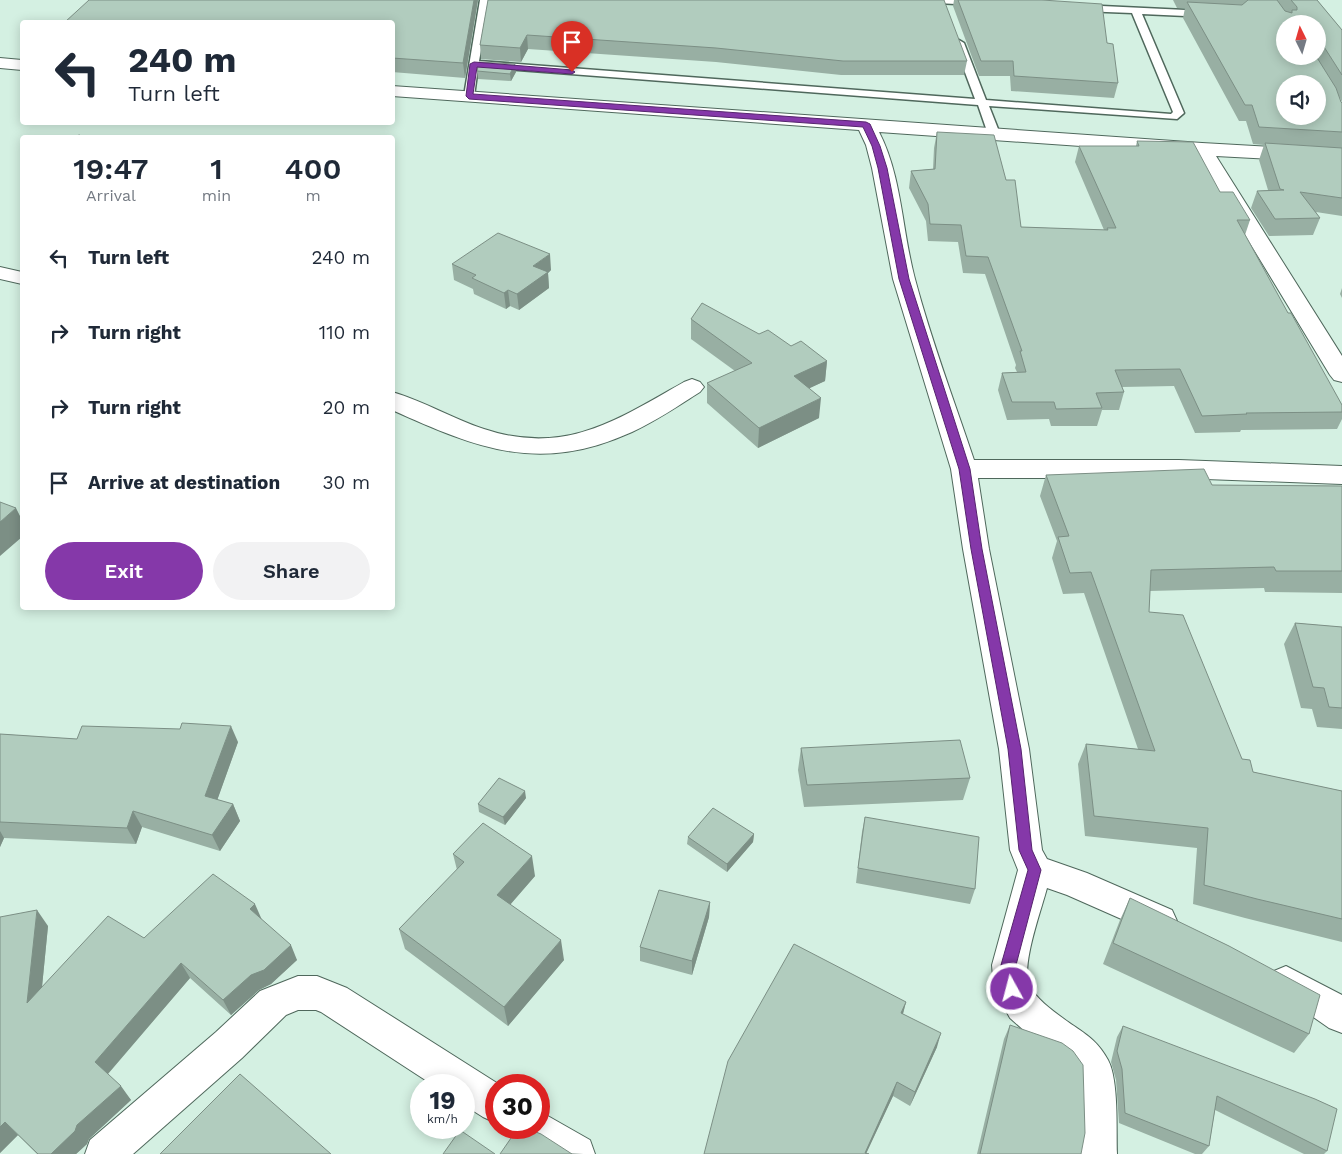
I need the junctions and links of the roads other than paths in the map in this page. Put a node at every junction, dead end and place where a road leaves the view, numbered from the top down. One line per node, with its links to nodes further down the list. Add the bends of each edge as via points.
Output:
1 (485, 0): 10 (lane)
2 (937, 0): 4 (lane)
3 (982, 2): 4 (lane)
4 (945, 5)
5 (1068, 7): 6 (lane)
6 (1135, 10): 7 (lane); 14 (lane, via 1179,113 1173,117)
7 (1218, 15)
8 (954, 29): 14 (lane)
9 (0, 63): 11 (street)
10 (474, 64): 13 (lane); 14 (lane)
11 (20, 65)
12 (395, 91): 13 (street)
13 (469, 96): 15 (street)
14 (982, 103): 16 (lane)
15 (866, 124): 16 (street); 24 (street, via 882,168 904,279)
16 (994, 134): 17 (street)
17 (1202, 150): 18 (street); 21 (street)
18 (1342, 157)
19 (0, 273): 20 (street)
20 (20, 278)
21 (1342, 375)
22 (692, 387): 23 (street, via 622,427 574,445 539,447 501,444 480,438)
23 (395, 401)
24 (964, 469): 25 (street, via 1179,469); 26 (street, via 1014,749 1026,850)
25 (1342, 476)
26 (1035, 870): 27 (street, via 1075,882); 34 (street, via 1009,965 1012,989 1022,1006 1080,1051 1095,1073)
27 (1190, 934)
28 (1260, 970): 29 (street)
29 (1342, 1016)
30 (485, 1097): 32 (street, via 334,1000 318,993 298,993 273,1003)
31 (550, 1138): 33 (street)
32 (104, 1154)
33 (576, 1154)
34 (1098, 1154)

